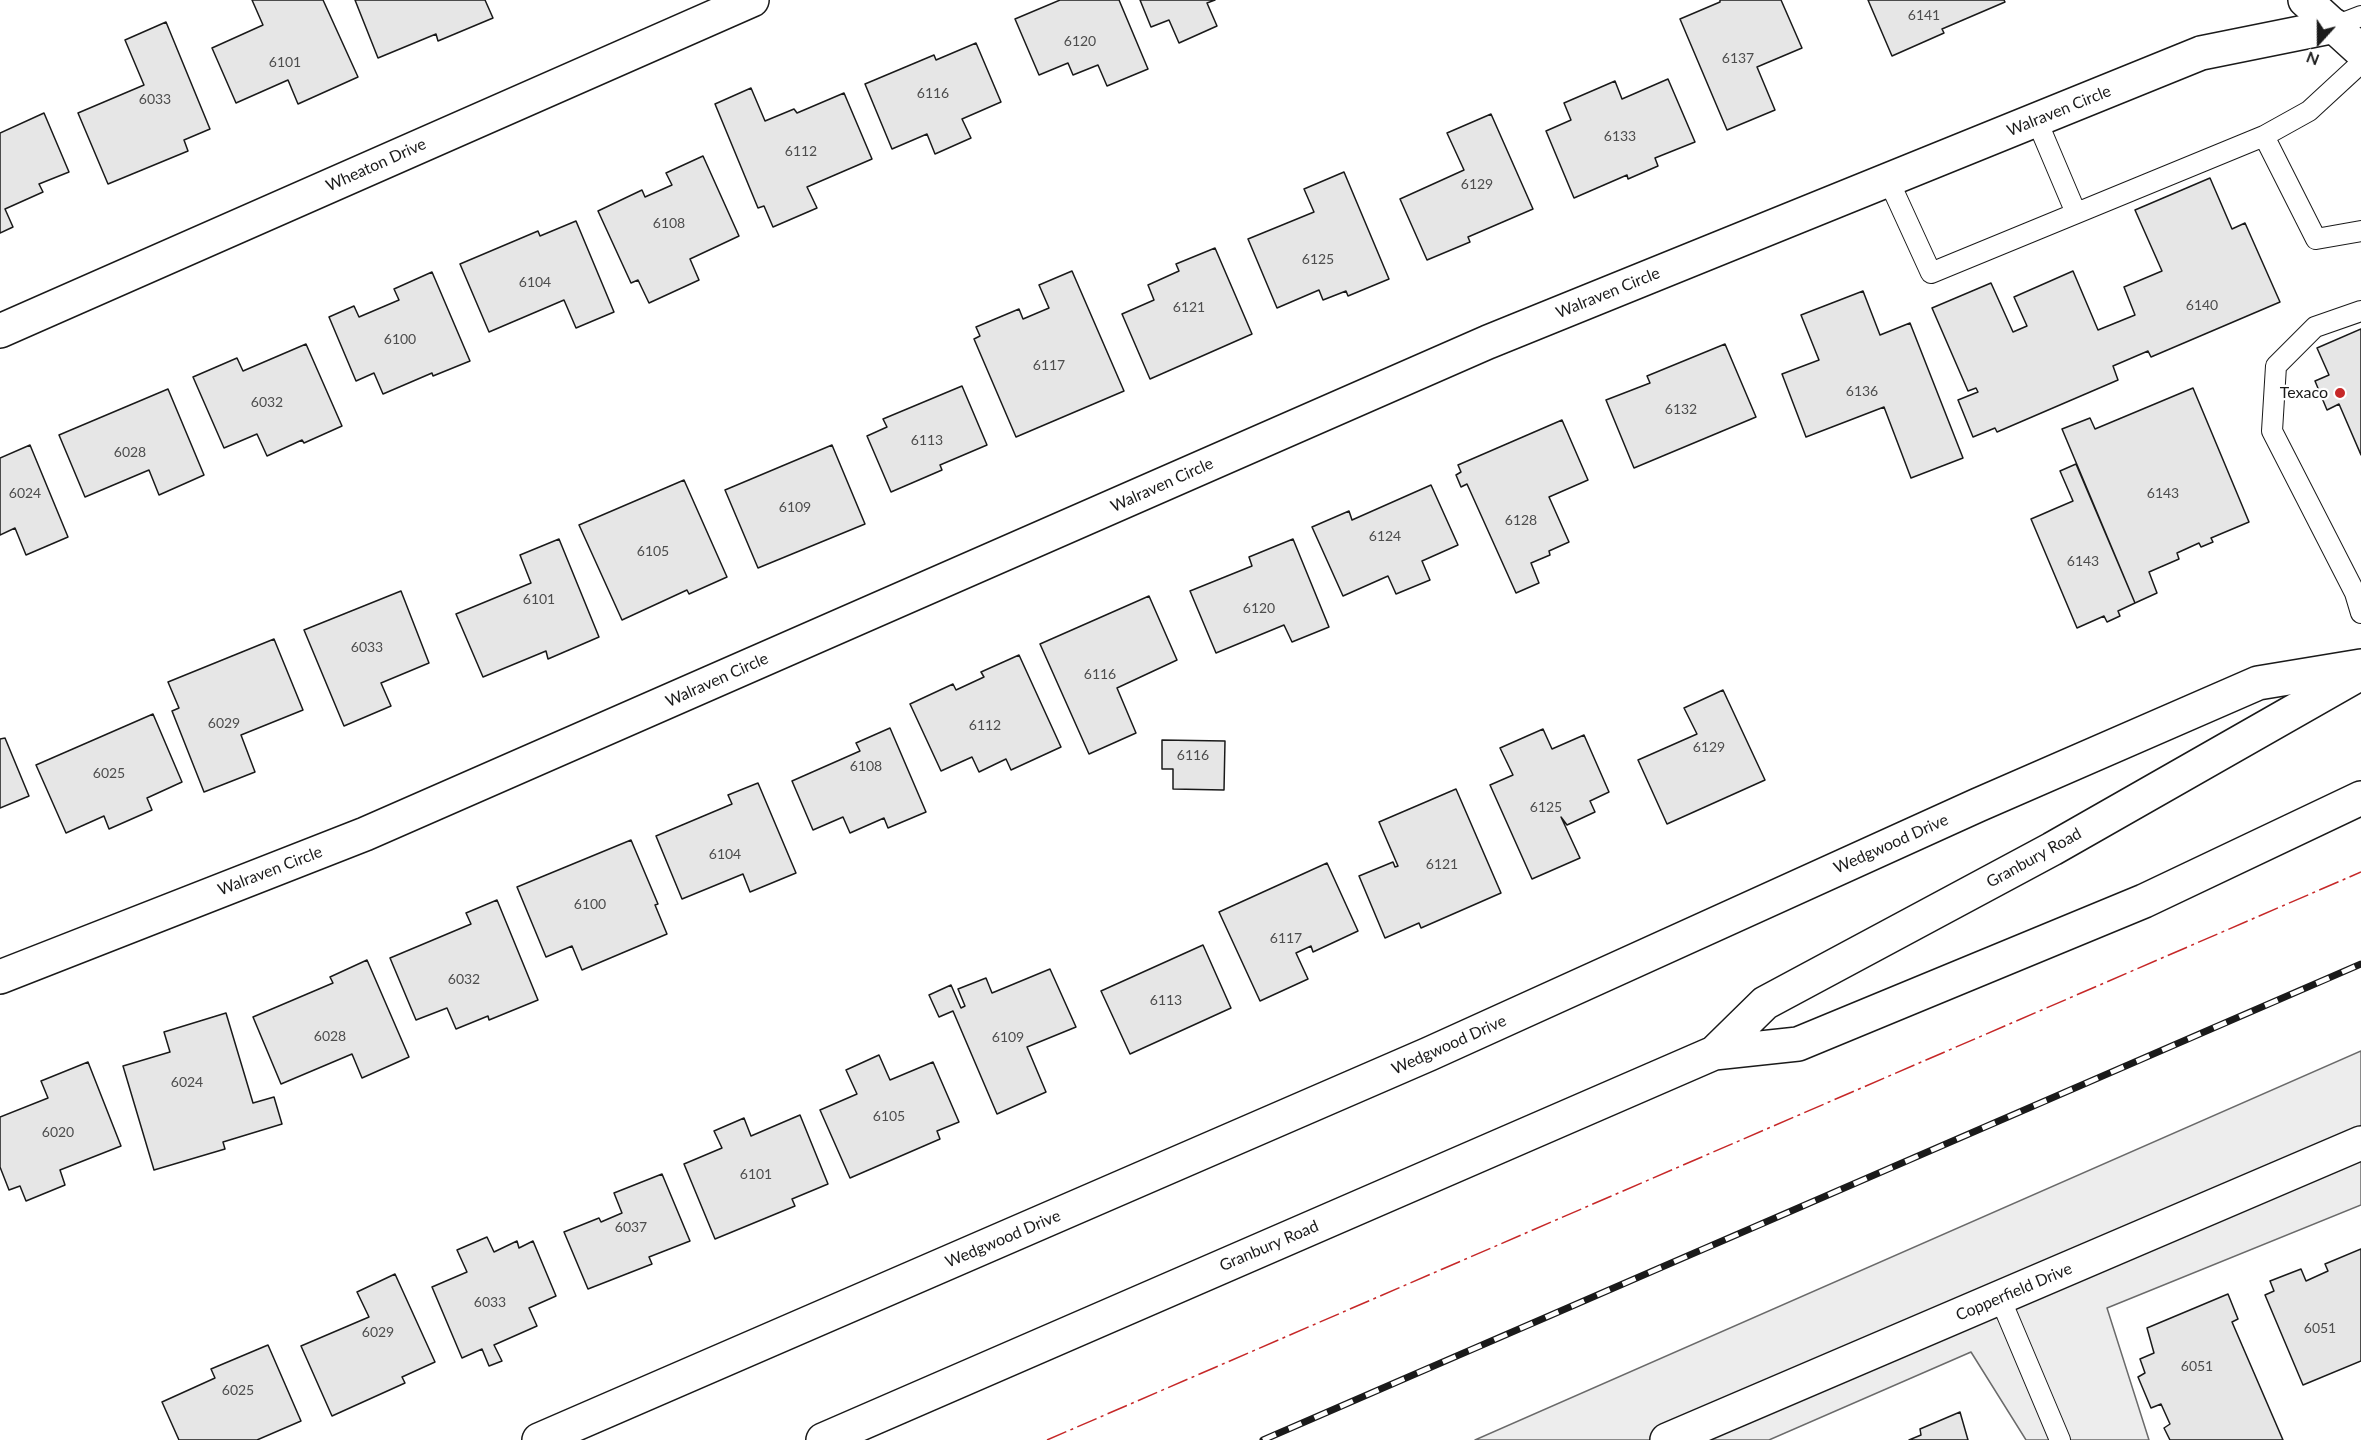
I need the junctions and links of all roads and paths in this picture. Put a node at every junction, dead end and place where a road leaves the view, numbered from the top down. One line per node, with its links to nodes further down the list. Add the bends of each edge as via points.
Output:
1 (752, 0): 12 (street, Wheaton Drive)
2 (2305, 0): 3 (street)
3 (2348, 21): 4 (street); 6 (street, Walraven Circle, via 2201,53)
4 (2361, 51)
5 (2361, 63): 7 (lane, via 2309,111)
6 (2037, 121): 8 (street, Walraven Circle); 9 (lane)
7 (2264, 136): 9 (lane); 10 (lane, via 2316,239)
8 (1888, 179): 9 (lane, via 1931,273); 18 (street, Walraven Circle, via 1488,342 365,834)
9 (2076, 213)
10 (2361, 231)
11 (2361, 311): 13 (lane, via 2315,327 2276,366 2272,430)
12 (0, 331)
13 (2358, 591): 14 (lane)
14 (2361, 613)
15 (2361, 666): 22 (street, Wedgwood Drive, via 2258,683 1978,805 1429,1054)
16 (2361, 673): 19 (street, Granbury Road, via 2052,849 1765,1003)
17 (2361, 798): 19 (street, Granbury Road, via 2144,901 1798,1044)
18 (0, 977)
19 (1714, 1053): 23 (street, Granbury Road)
20 (2361, 1143): 21 (street, Copperfield Drive)
21 (2000, 1298): 24 (street, Copperfield Drive); 25 (lane)
22 (539, 1440)
23 (824, 1440)
24 (1667, 1440)
25 (2060, 1440)

